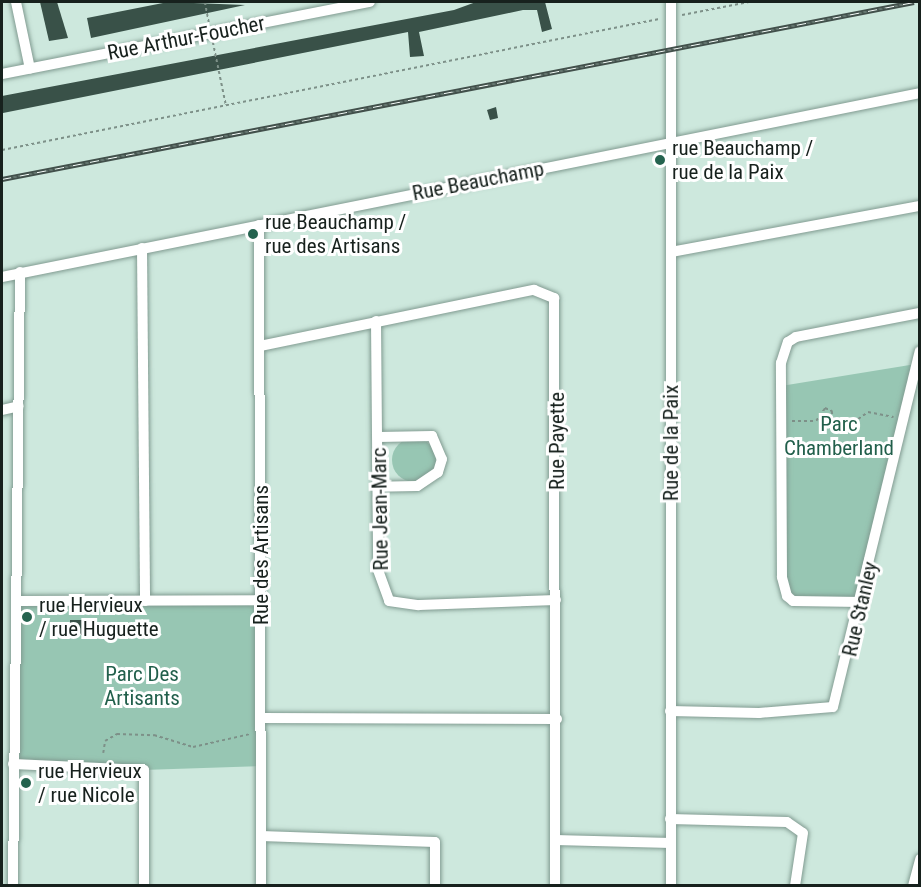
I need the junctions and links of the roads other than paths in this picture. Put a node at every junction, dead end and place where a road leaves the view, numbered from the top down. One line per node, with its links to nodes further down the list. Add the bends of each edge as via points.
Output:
1 (16, 2): 5 (street)
2 (370, 2): 4 (street, Rue Arthur-Foucher)
3 (672, 2): 8 (street, Rue de la Paix)
4 (315, 7): 5 (street, Rue Arthur-Foucher, via 212,34)
5 (30, 69): 6 (street, Rue Arthur-Foucher)
6 (2, 74)
7 (920, 93): 8 (street, Rue Beauchamp)
8 (671, 142): 10 (street, Rue Beauchamp); 12 (street, Rue de la Paix)
9 (920, 206): 12 (street)
10 (260, 225): 11 (street, Rue Beauchamp); 17 (street, Rue des Artisans)
11 (142, 248): 13 (street, Rue Beauchamp); 26 (street)
12 (671, 252): 28 (street, Rue de la Paix)
13 (20, 272): 14 (street, Rue Beauchamp); 19 (street)
14 (2, 277)
15 (920, 313): 27 (street, via 788,342 781,363 782,577 787,596 793,601)
16 (376, 321): 17 (street, Rue Payette); 21 (street, Rue Jean-Marc); 24 (street, Rue Payette, via 534,290 554,298)
17 (260, 346): 23 (street, Rue des Artisans)
18 (920, 351): 27 (street, Rue Stanley)
19 (19, 406): 20 (street); 25 (street)
20 (2, 410)
21 (378, 437): 22 (street, Rue Jean-Marc); 22 (street, via 432,436 442,459 438,472 417,486)
22 (378, 487): 24 (street, Rue Jean-Marc, via 378,570 389,601)
23 (261, 600): 26 (street); 29 (street, Rue des Artisans)
24 (556, 600): 30 (street, Rue Payette)
25 (16, 601): 26 (street); 31 (street)
26 (145, 601)
27 (861, 602): 28 (street, Rue Stanley, via 833,707 759,714)
28 (670, 711): 32 (street, Rue de la Paix)
29 (261, 718): 30 (street); 33 (street, Rue des Artisans)
30 (557, 719): 34 (street, Rue Payette)
31 (14, 764): 37 (street); 38 (street, via 144,770)
32 (670, 819): 35 (street, Rue de la Paix); 43 (street, via 787,822 803,833)
33 (261, 836): 39 (street, Rue des Artisans); 40 (street, via 435,842)
34 (555, 840): 35 (street); 41 (street, Rue Payette)
35 (671, 843): 42 (street, Rue de la Paix)
36 (920, 859): 44 (street)
37 (13, 885)
38 (144, 885)
39 (261, 885)
40 (435, 885)
41 (555, 885)
42 (671, 885)
43 (795, 885)
44 (913, 885)

